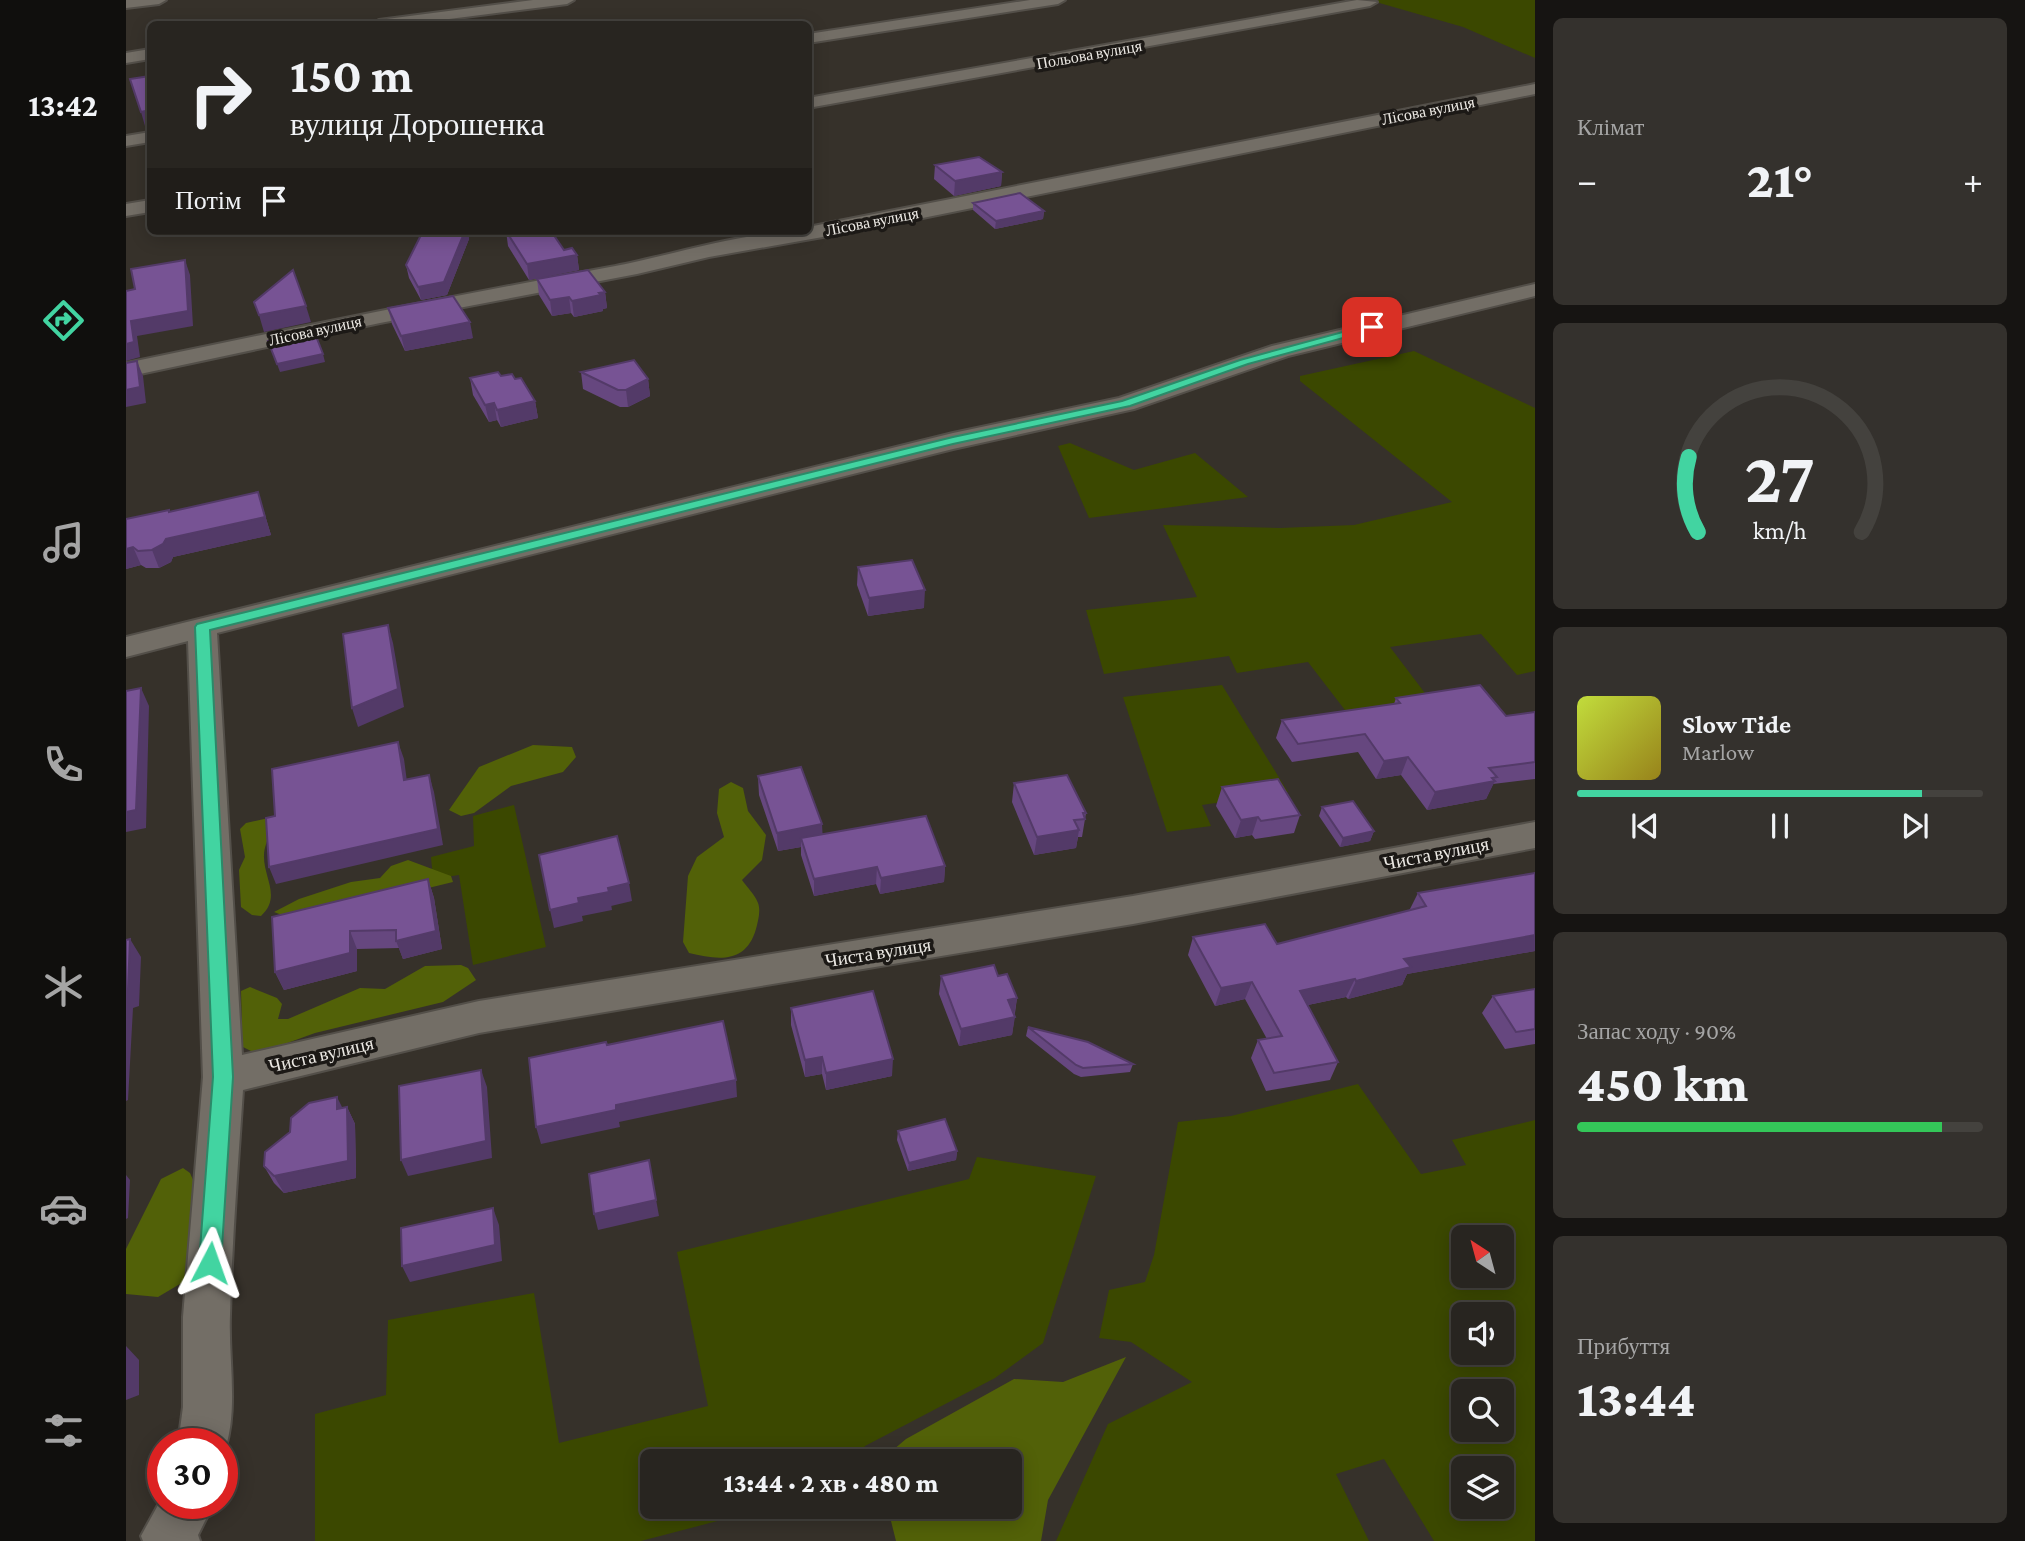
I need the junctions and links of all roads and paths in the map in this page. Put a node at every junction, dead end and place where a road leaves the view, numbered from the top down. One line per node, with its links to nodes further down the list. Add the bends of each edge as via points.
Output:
1 (159, 0): 5 (street)
2 (567, 0): 6 (street)
3 (1058, 0): 7 (street)
4 (1370, 2): 11 (street, Польова вулиця)
5 (126, 4)
6 (402, 21)
7 (812, 38)
8 (147, 54): 9 (street)
9 (126, 58)
10 (1535, 89): 16 (street, Лісова вулиця)
11 (812, 102)
12 (147, 138): 13 (street)
13 (126, 141)
14 (147, 206): 15 (street)
15 (126, 210)
16 (812, 233)
17 (800, 235): 19 (street, Лісова вулиця)
18 (1535, 290): 20 (street, via 1347,333 1244,362 1125,404 953,441)
19 (126, 370)
20 (202, 627): 21 (street); 23 (street)
21 (126, 647)
22 (1535, 835): 23 (street, Чиста вулиця, via 1133,910 479,1017)
23 (223, 1077): 24 (street, via 206,1317)
24 (205, 1428)

